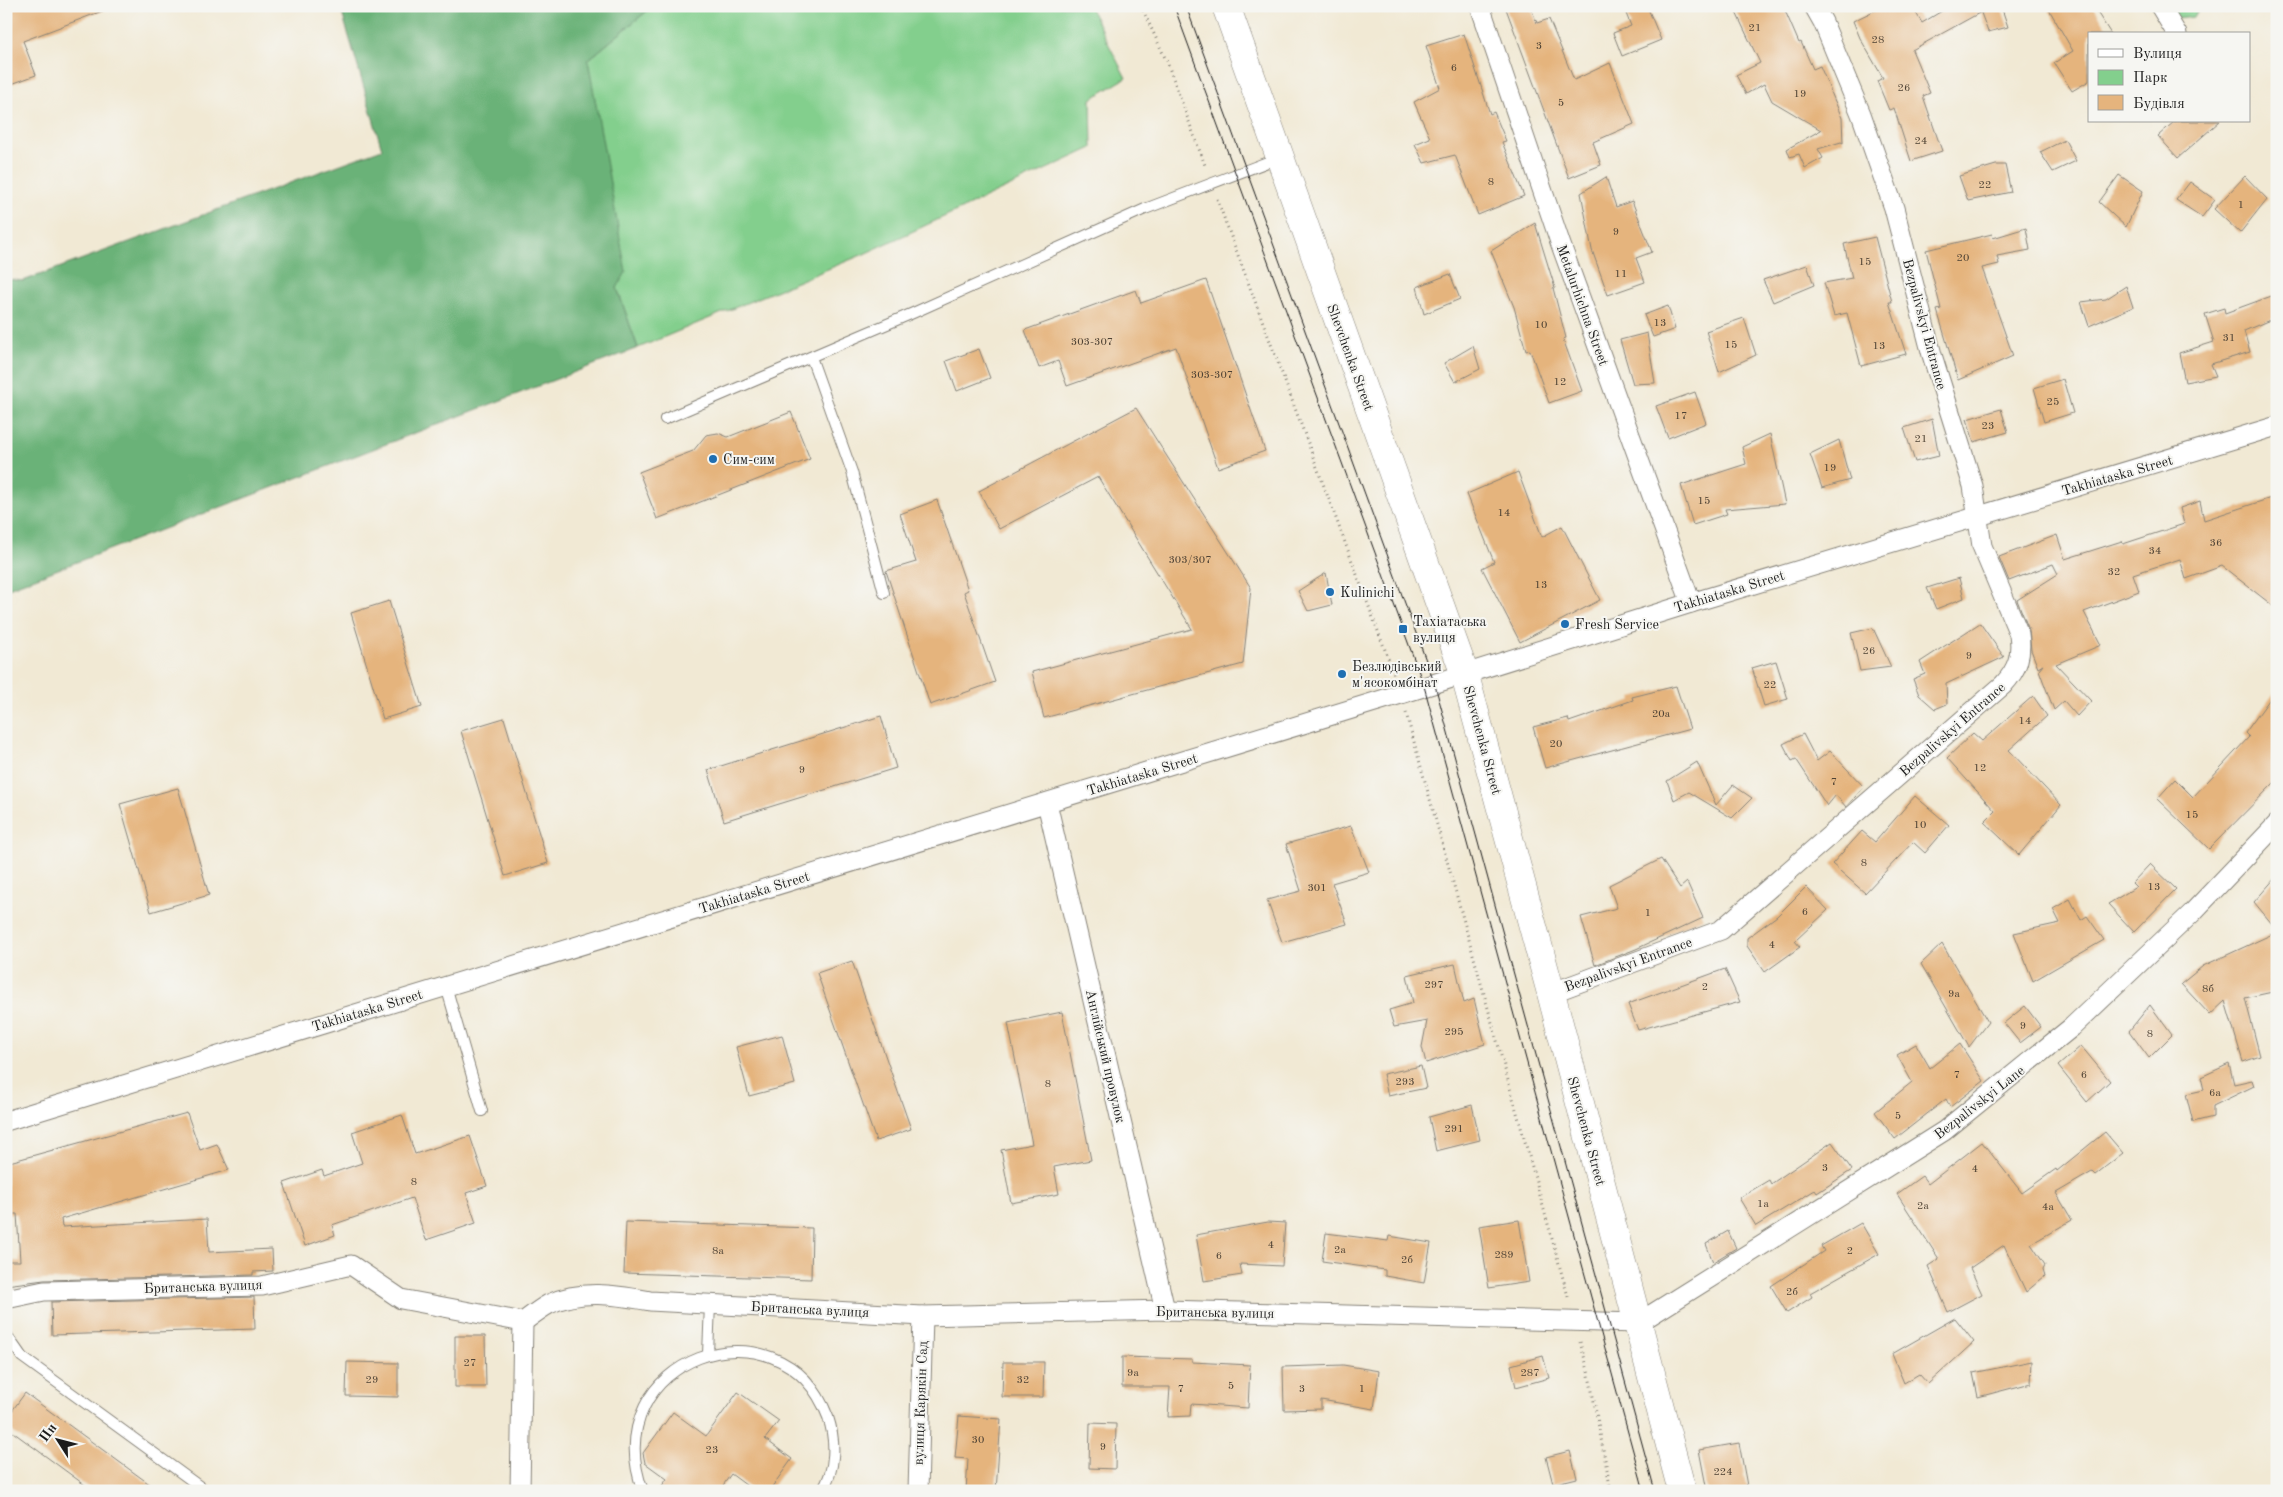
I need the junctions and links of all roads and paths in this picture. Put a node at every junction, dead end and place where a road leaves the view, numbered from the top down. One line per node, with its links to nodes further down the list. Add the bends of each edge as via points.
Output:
1 (1140, 6): 8 (path, via 1167,62)
2 (1226, 6): 7 (main road, Shevchenka Street)
3 (1480, 6): 14 (street, Metalurhichna Street)
4 (1814, 6): 12 (street, Bezpalivskyi Entrance, via 1861,114 1894,208 1932,354 1973,486)
5 (2160, 6): 6 (street)
6 (2176, 32)
7 (1280, 158): 8 (lane); 15 (main road, Shevchenka Street)
8 (1211, 183): 9 (lane); 16 (path)
9 (811, 357): 10 (lane); 13 (lane, via 852,472)
10 (665, 419)
11 (2277, 426): 12 (street, Takhiataska Street)
12 (1978, 516): 14 (street, Takhiataska Street); 20 (street, Bezpalivskyi Entrance, via 1982,546 2020,634 2020,655 2013,675 1721,930)
13 (884, 593)
14 (1691, 603): 15 (street, Takhiataska Street)
15 (1464, 672): 16 (street, Takhiataska Street); 20 (main road, Shevchenka Street)
16 (1401, 694): 17 (street, Takhiataska Street); 28 (path)
17 (1047, 803): 19 (street, Takhiataska Street); 25 (street, Англійський провулок)
18 (2277, 824): 29 (street, Bezpalivskyi Lane, via 2192,913 2072,1027 1944,1131)
19 (446, 986): 21 (lane); 22 (street, Takhiataska Street)
20 (1551, 993): 29 (main road, Shevchenka Street)
21 (482, 1111)
22 (6, 1121)
23 (6, 1299): 27 (street, Британська вулиця, via 44,1291 262,1286 351,1265 401,1299)
24 (710, 1304): 26 (street, Британська вулиця); 27 (street, Британська вулиця, via 650,1301 608,1294 577,1295 548,1304); 31 (lane)
25 (1165, 1310): 26 (street, Британська вулиця); 28 (street, Британська вулиця)
26 (923, 1316): 36 (street, вулиця Карякін Сад)
27 (523, 1322): 33 (street)
28 (1575, 1323): 29 (street, Британська вулиця); 37 (path, via 1588,1370)
29 (1638, 1323): 38 (main road, Shevchenka Street)
30 (6, 1334): 32 (lane, via 22,1357)
31 (708, 1354): 34 (lane, via 673,1371 659,1385 639,1418 635,1457); 35 (lane, via 747,1351 766,1356 784,1363 813,1389 830,1424 833,1443 833,1463)
32 (206, 1491)
33 (520, 1491)
34 (643, 1491)
35 (822, 1491)
36 (918, 1491)
37 (1611, 1491)
38 (1682, 1491)

